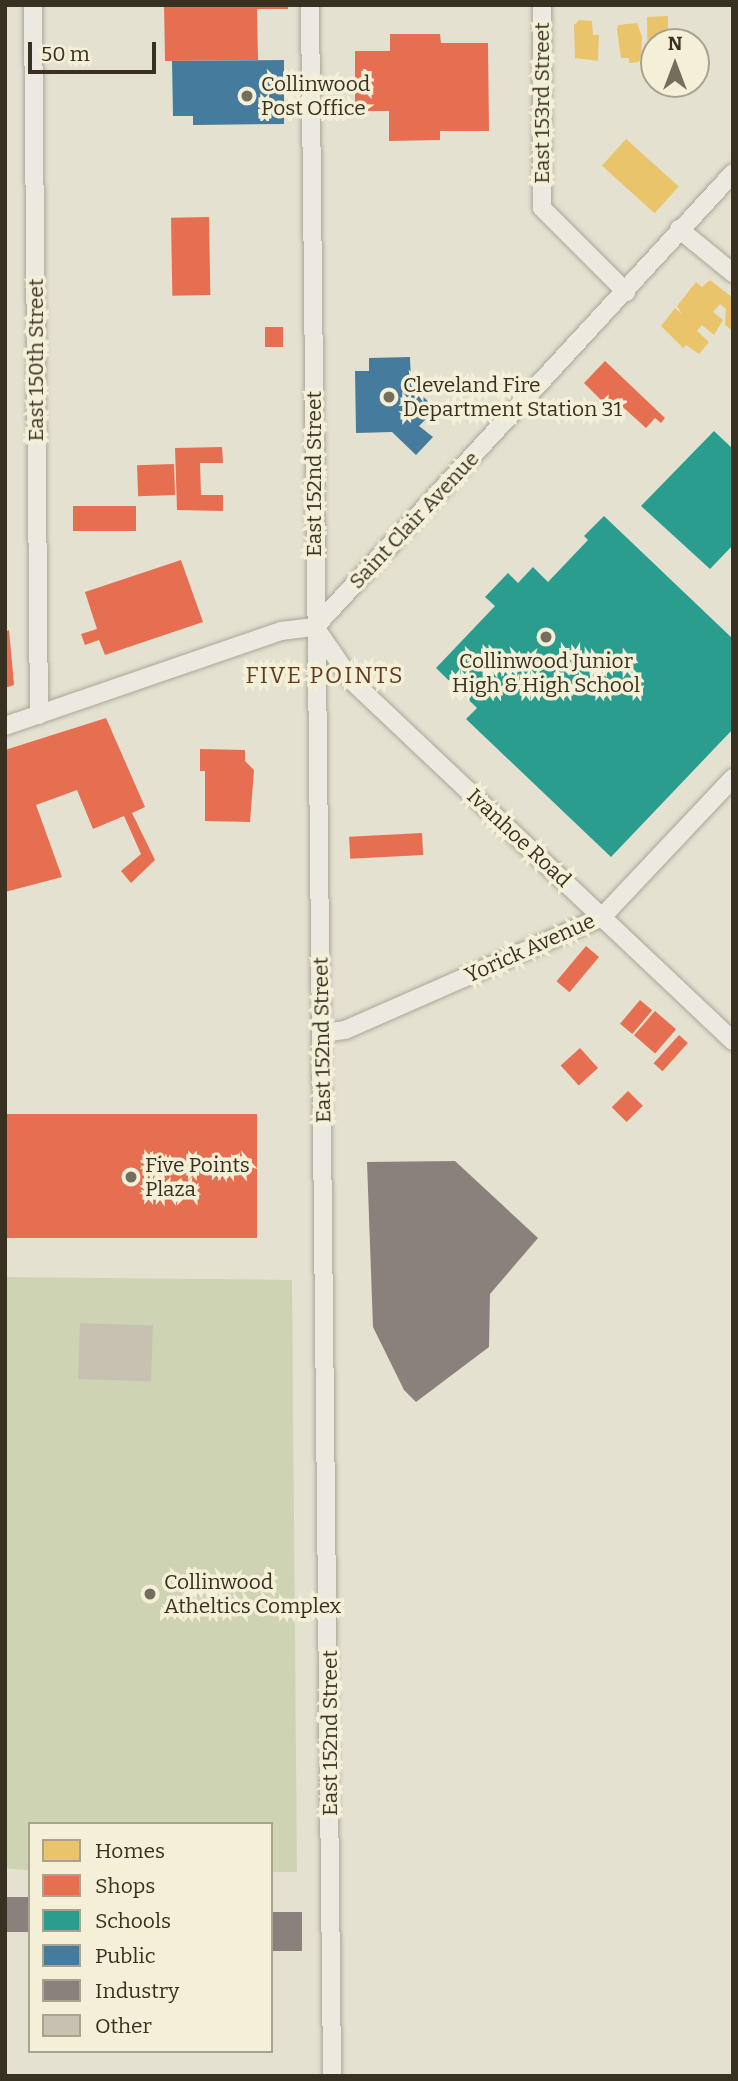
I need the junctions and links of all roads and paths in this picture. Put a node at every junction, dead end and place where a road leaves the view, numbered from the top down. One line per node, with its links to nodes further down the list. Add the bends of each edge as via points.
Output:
1 (33, 5): 9 (street, East 150th Street)
2 (310, 5): 8 (street, East 152nd Street)
3 (542, 5): 7 (street, East 153rd Street, via 542,208)
4 (733, 173): 5 (street, Saint Clair Avenue)
5 (679, 229): 6 (street); 7 (street, Saint Clair Avenue)
6 (733, 273)
7 (626, 292): 8 (street, Saint Clair Avenue)
8 (315, 627): 9 (street, via 281,631); 12 (street, Ivanhoe Road, via 352,681); 13 (street, East 152nd Street)
9 (39, 715): 10 (street)
10 (5, 726)
11 (733, 778): 12 (street, Yorick Avenue)
12 (602, 917): 13 (street, Yorick Avenue, via 345,1030); 14 (street, Ivanhoe Road)
13 (321, 1033): 15 (street, East 152nd Street)
14 (733, 1041)
15 (332, 2076)

